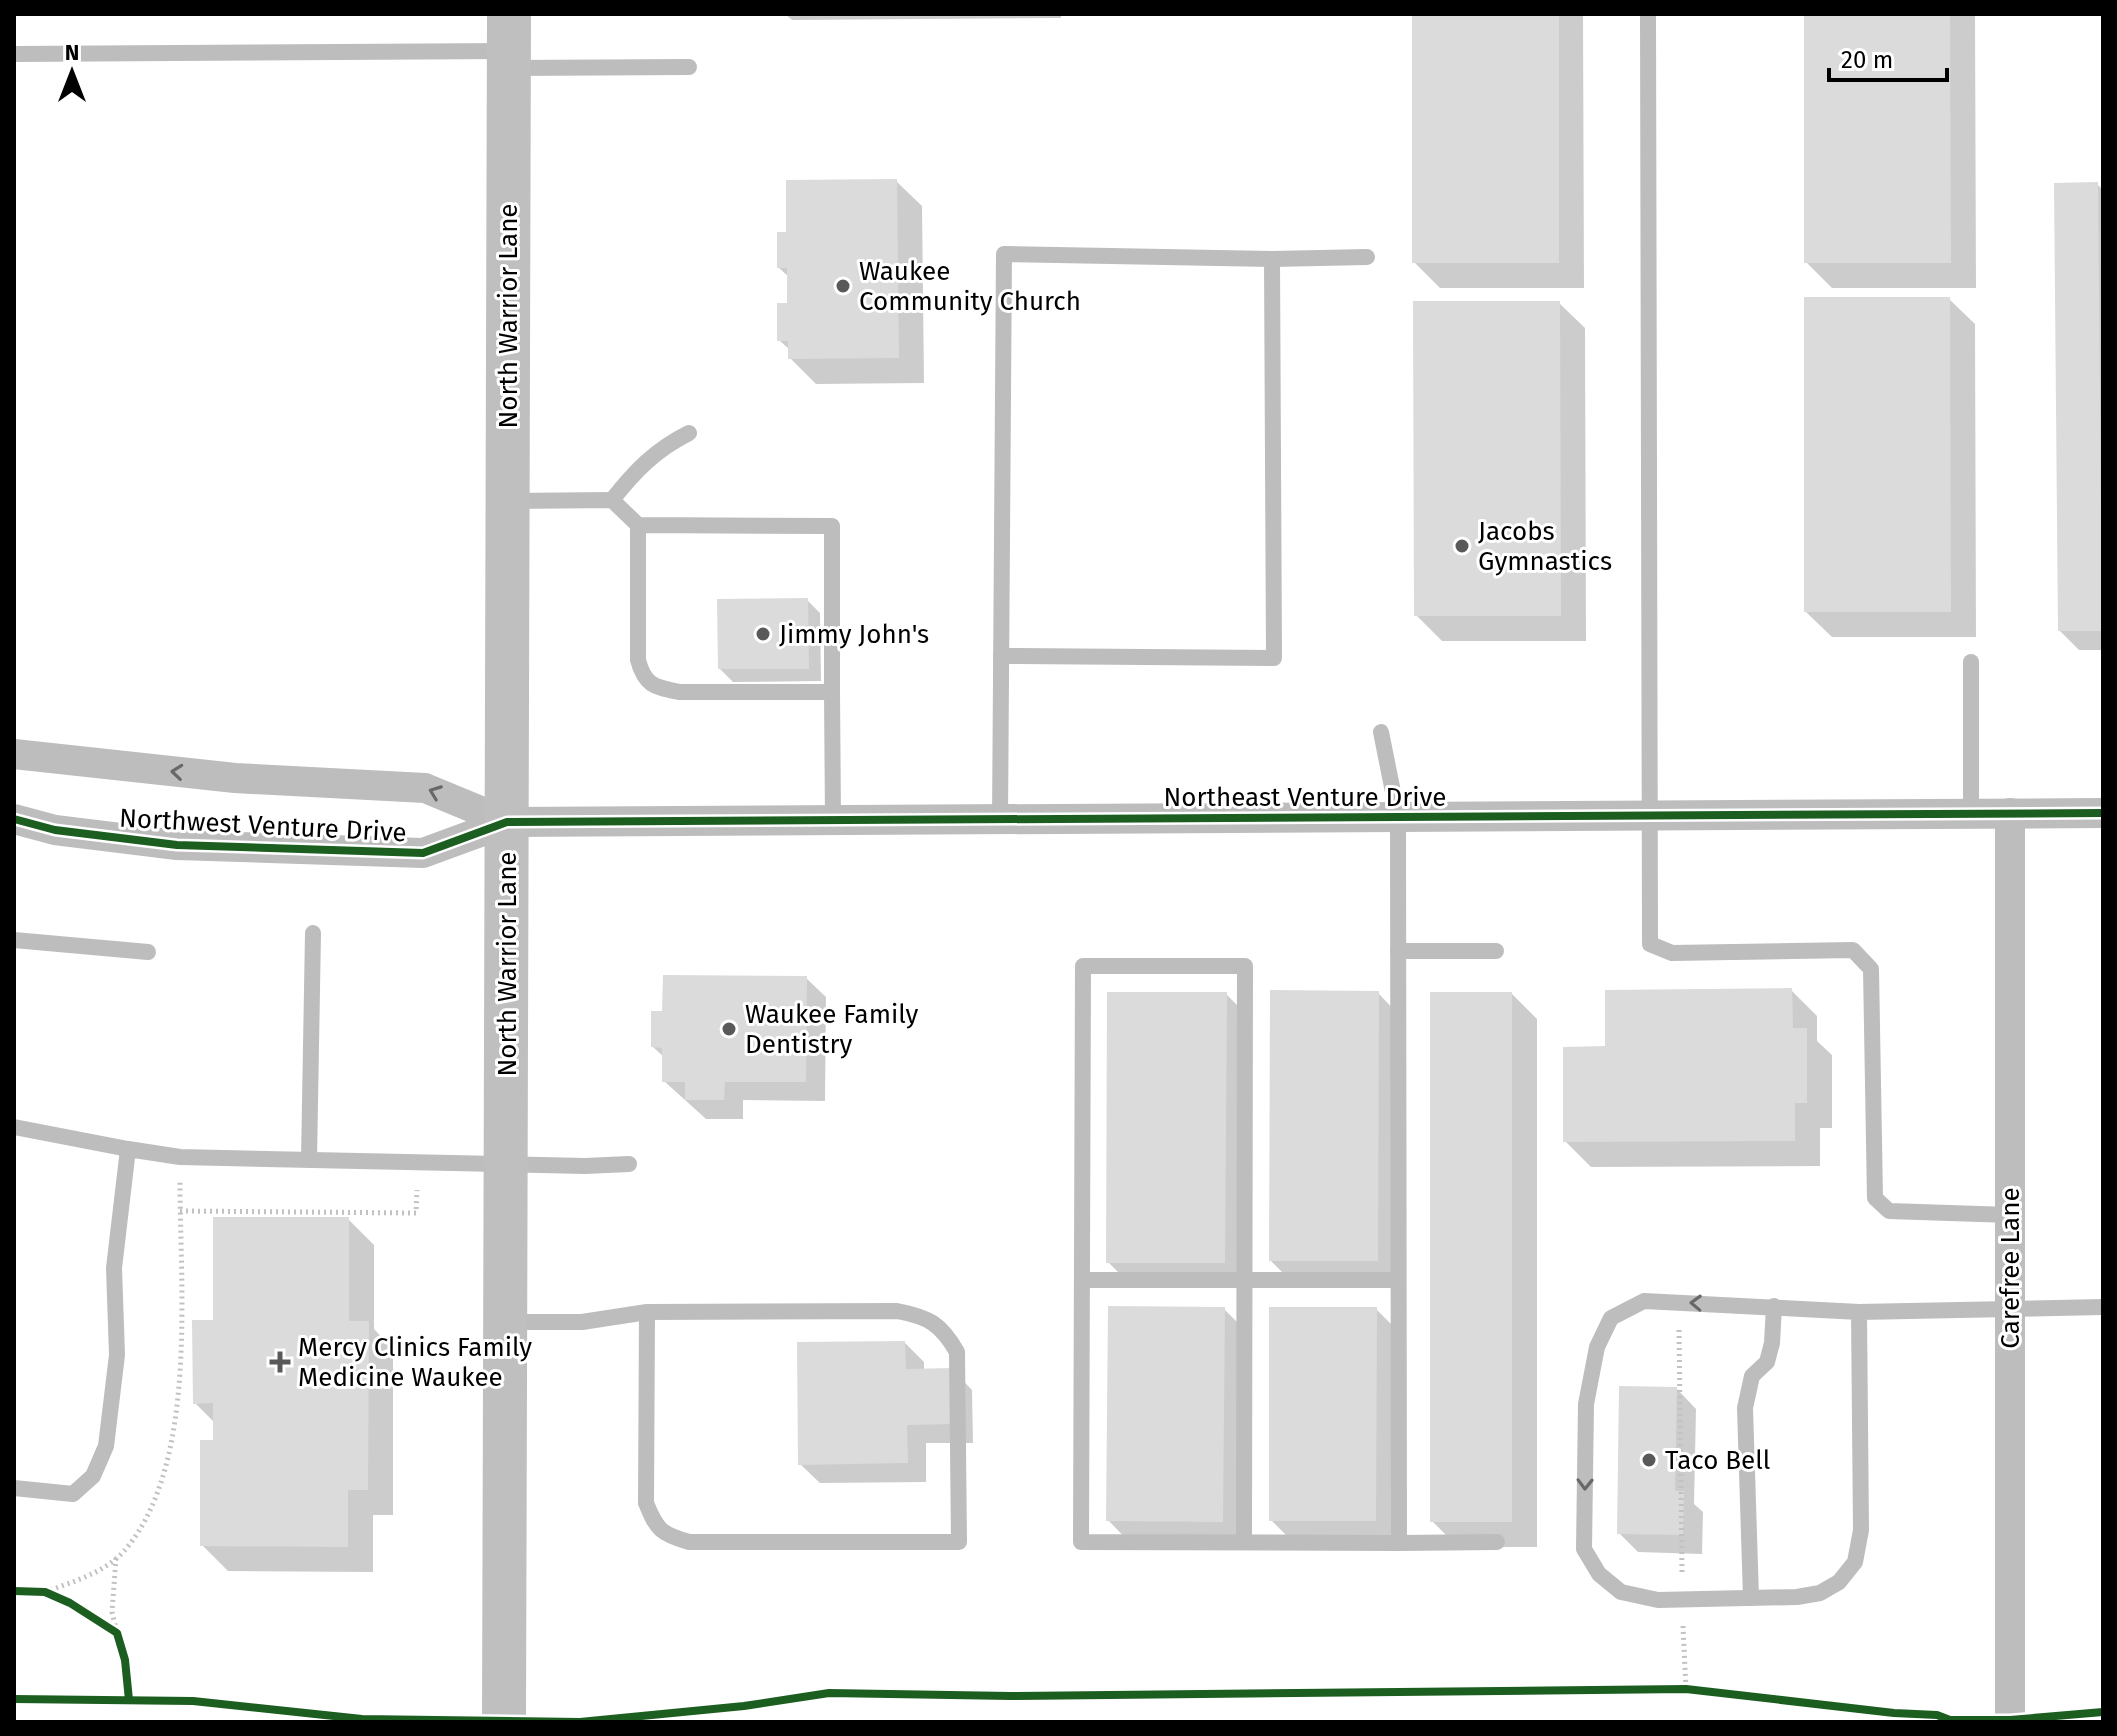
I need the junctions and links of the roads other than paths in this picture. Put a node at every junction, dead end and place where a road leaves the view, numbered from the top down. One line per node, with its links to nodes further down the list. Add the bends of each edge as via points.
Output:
1 (1648, 14): 19 (lane)
2 (508, 45): 3 (lane); 4 (lane); 9 (street, North Warrior Lane)
3 (14, 54)
4 (689, 67)
5 (1367, 257): 6 (lane)
6 (1272, 259): 11 (lane, via 1004,254); 11 (lane, via 1274,658)
7 (689, 433): 8 (lane, via 638,467)
8 (612, 500): 9 (lane); 10 (lane)
9 (507, 501): 24 (street, North Warrior Lane)
10 (638, 525): 13 (lane, via 638,660 643,677 679,692); 13 (lane, via 832,526)
11 (1001, 656): 22 (lane)
12 (1971, 662): 16 (lane)
13 (832, 692): 23 (lane)
14 (1381, 732): 20 (lane)
15 (14, 754): 24 (street, Northwest Venture Drive, one-way to 15, via 425,788 235,778)
16 (1971, 813): 17 (street, Northeast Venture Drive); 19 (street, Northeast Venture Drive)
17 (2010, 813): 18 (street, Northeast Venture Drive); 35 (street, Carefree Lane)
18 (2103, 813)
19 (1652, 815): 20 (street, Northeast Venture Drive); 35 (lane, via 1650,944 1672,953 1853,950 1871,969 1875,1198 1889,1211)
20 (1398, 817): 22 (street, Northeast Venture Drive); 27 (lane)
21 (14, 819): 24 (street, Northwest Venture Drive, via 55,830 177,845 423,853)
22 (1000, 819): 23 (street, Northeast Venture Drive)
23 (833, 820): 24 (street, Northeast Venture Drive)
24 (507, 822): 34 (street, North Warrior Lane)
25 (313, 933): 32 (lane)
26 (14, 940): 29 (lane)
27 (1398, 951): 28 (lane); 38 (lane)
28 (1496, 951)
29 (148, 952)
30 (14, 1127): 31 (lane)
31 (128, 1149): 32 (lane, via 180,1157); 45 (lane, via 114,1268 117,1355 106,1446 93,1476 73,1494)
32 (309, 1160): 34 (lane)
33 (629, 1164): 34 (lane)
34 (506, 1165): 44 (street, North Warrior Lane)
35 (2010, 1215): 41 (street, Carefree Lane)
36 (1082, 1280): 37 (lane); 37 (lane, via 1083,966 1245,966); 46 (lane, via 1081,1542)
37 (1245, 1280): 38 (lane); 46 (lane)
38 (1398, 1280): 48 (lane)
39 (1774, 1306): 43 (lane); 49 (lane, via 1767,1362 1752,1376 1745,1408); 49 (lane, one-way to 49, via 1644,1301 1611,1318 1597,1347 1586,1404 1584,1549 1599,1574 1621,1592 1658,1600)
40 (2103, 1307): 41 (lane)
41 (2010, 1308): 43 (lane); 51 (street, Carefree Lane)
42 (647, 1312): 42 (lane, via 897,1311 921,1315 944,1330 957,1352 959,1542 689,1542 666,1536 654,1524 646,1503); 44 (lane, via 582,1322)
43 (1859, 1312): 49 (lane, via 1861,1530 1855,1562 1839,1582 1820,1593)
44 (506, 1322): 50 (street, North Warrior Lane)
45 (14, 1488)
46 (1244, 1542): 48 (lane)
47 (1497, 1542): 48 (lane)
48 (1399, 1543)
49 (1751, 1598)
50 (504, 1722)
51 (2010, 1722)

